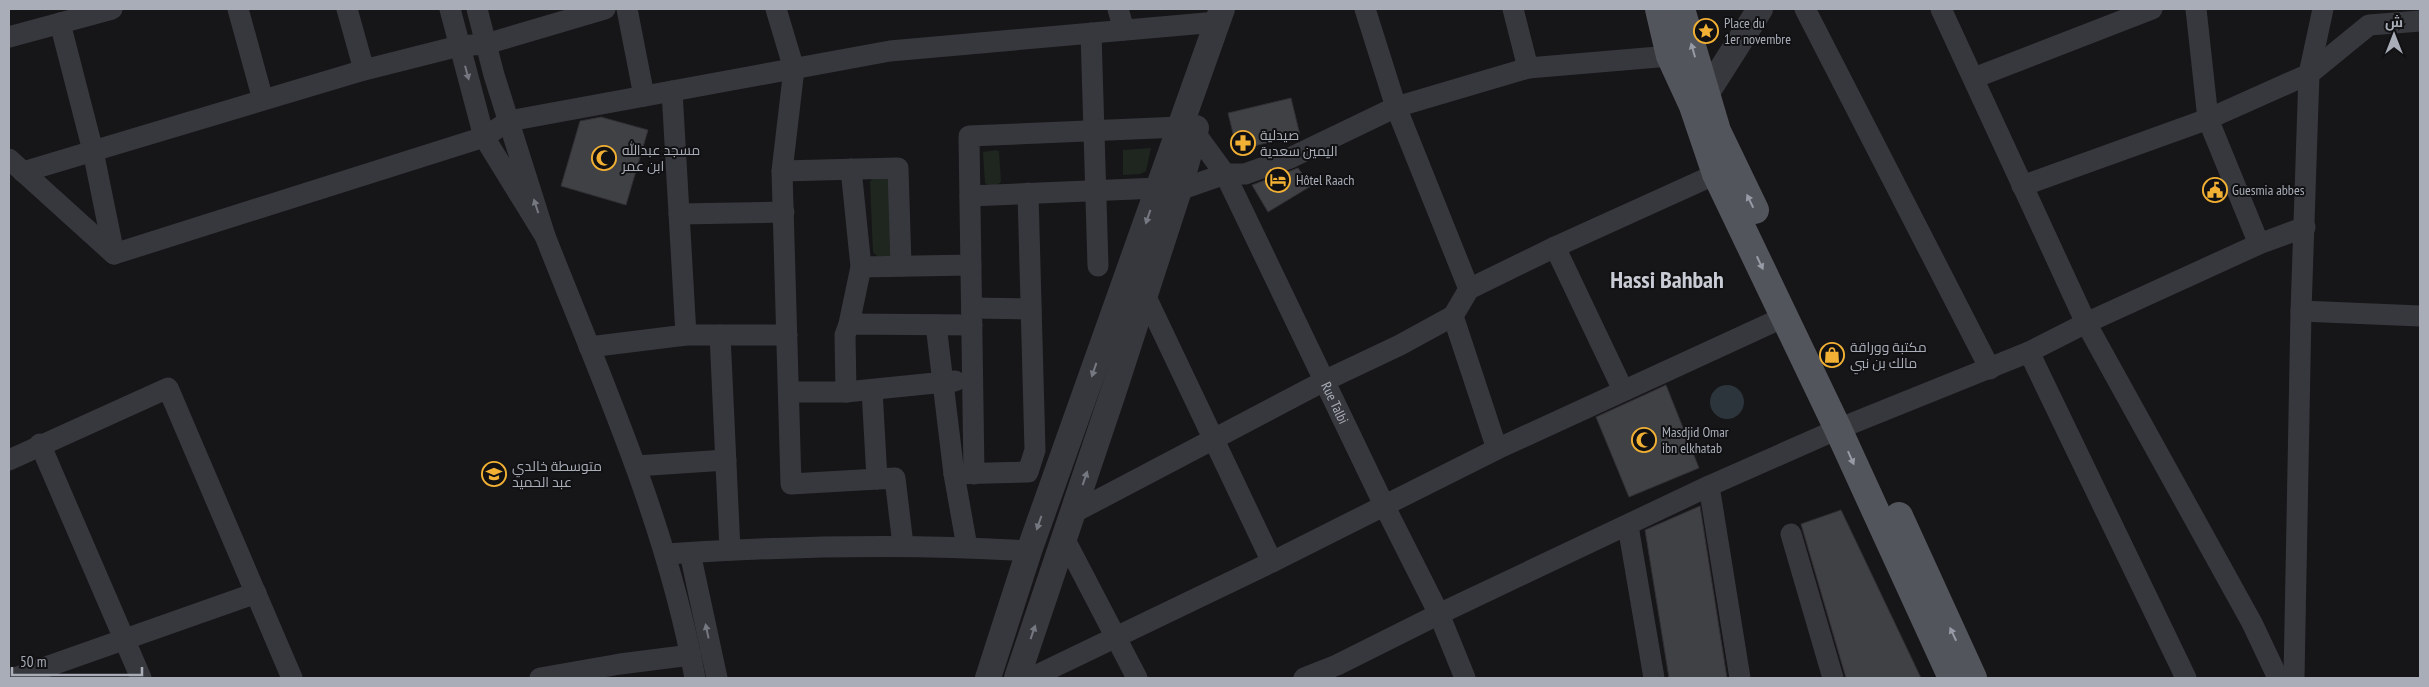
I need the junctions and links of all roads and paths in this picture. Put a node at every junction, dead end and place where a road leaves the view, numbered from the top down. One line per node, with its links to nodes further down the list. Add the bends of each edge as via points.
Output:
1 (112, 9): 22 (street)
2 (238, 9): 37 (street)
3 (347, 9): 31 (street)
4 (450, 9): 27 (street)
5 (477, 9): 26 (street)
6 (605, 9): 26 (street)
7 (627, 9): 36 (street)
8 (776, 9): 30 (street)
9 (1118, 9): 23 (street)
10 (1366, 9): 38 (street)
11 (1513, 9): 29 (street)
12 (1659, 9): 28 (main road)
13 (1681, 9): 35 (main road, one-way to 13)
14 (1760, 9): 35 (street)
15 (1804, 9): 82 (street)
16 (1941, 9): 33 (street)
17 (2152, 9): 33 (street)
18 (2196, 9): 39 (street)
19 (2323, 9): 32 (street)
20 (1219, 16): 23 (street); 41 (street)
21 (2420, 21): 32 (street, via 2369,25)
22 (60, 23): 25 (street); 44 (street)
23 (1124, 30): 24 (street)
24 (1091, 33): 30 (street, via 890,51); 42 (street)
25 (9, 37)
26 (486, 44): 27 (street); 40 (street)
27 (459, 46): 31 (street); 43 (street, one-way to 43)
28 (1670, 56): 29 (street); 49 (main road, via 1693,106)
29 (1528, 68): 38 (street)
30 (794, 69): 34 (street); 47 (street)
31 (364, 70): 37 (street)
32 (2309, 74): 39 (street); 57 (street)
33 (1974, 78): 50 (street)
34 (672, 91): 36 (street); 56 (street)
35 (1706, 94): 90 (main road, one-way to 35, via 1717,131)
36 (644, 96): 40 (street)
37 (263, 100): 44 (street)
38 (1396, 107): 48 (street, via 1290,158 1245,174); 66 (street)
39 (2208, 119): 50 (street); 59 (street)
40 (509, 121): 43 (street); 58 (street, one-way to 40)
41 (1187, 130): 42 (street); 48 (street, Rue Talbi); 51 (street)
42 (1094, 131): 52 (street); 54 (street, via 969,136)
43 (484, 137): 58 (street); 61 (street)
44 (93, 151): 45 (street); 61 (street)
45 (16, 166): 61 (street)
46 (851, 169): 47 (street); 63 (street, via 898,168); 65 (street)
47 (782, 171): 55 (street)
48 (1225, 174): 51 (street); 84 (street, Rue Talbi)
49 (1716, 174): 60 (street); 73 (main road, one-way to 73)
50 (2022, 186): 74 (street)
51 (1168, 189): 52 (street); 67 (street); 108 (street, one-way to 108)
52 (1095, 190): 53 (street); 64 (street)
53 (1028, 193): 54 (street); 68 (street)
54 (970, 196): 62 (street)
55 (784, 212): 56 (street); 79 (street)
56 (679, 214): 77 (street)
57 (2305, 226): 59 (street); 69 (street)
58 (545, 236): 80 (street)
59 (2259, 244): 74 (street)
60 (1555, 247): 66 (street); 87 (street)
61 (114, 254)
62 (971, 265): 63 (street); 70 (street)
63 (901, 266): 65 (street)
64 (1098, 266)
65 (860, 267): 75 (street)
66 (1469, 289): 71 (street)
67 (1145, 295): 91 (street); 101 (street, one-way to 67)
68 (1031, 308): 70 (street); 97 (street, via 1035,450 1028,472)
69 (2301, 311): 72 (street); 136 (street)
70 (972, 316): 76 (street); 83 (street)
71 (1453, 316): 84 (street, via 1400,346); 93 (street)
72 (2420, 316)
73 (1784, 317): 87 (street); 90 (main road)
74 (2086, 323): 81 (street); 135 (street, via 2252,623)
75 (849, 324): 76 (street); 89 (street, via 845,335)
76 (936, 325): 85 (street)
77 (686, 335): 78 (street); 80 (street)
78 (720, 335): 79 (street); 95 (street)
79 (787, 335): 88 (street)
80 (589, 348): 96 (street)
81 (2029, 352): 82 (street); 134 (street)
82 (1990, 368): 90 (street)
83 (972, 378): 85 (street); 97 (street)
84 (1324, 381): 91 (street); 100 (street, Rue Talbi)
85 (942, 383): 86 (street); 97 (street)
86 (872, 390): 89 (street); 98 (street)
87 (1623, 390): 93 (street)
88 (789, 392): 89 (street); 98 (street, via 791,484)
89 (846, 392)
90 (1847, 425): 99 (street); 132 (main road, one-way to 132); 133 (main road, one-way to 90)
91 (1213, 439): 101 (street); 111 (street)
92 (40, 444): 94 (street); 112 (street, via 168,388); 115 (street)
93 (1497, 449): 100 (street)
94 (9, 460)
95 (726, 460): 96 (street); 107 (street)
96 (636, 466): 110 (street)
97 (964, 474): 106 (street)
98 (877, 479): 105 (street, via 895,478)
99 (1709, 486): 102 (street); 130 (street)
100 (1384, 505): 111 (street); 113 (street, Rue Talbi)
101 (1073, 513): 104 (street)
102 (1628, 526): 113 (street); 129 (street)
103 (1791, 534): 131 (street)
104 (1064, 538): 114 (street); 125 (street, one-way to 104)
105 (903, 545): 106 (street); 107 (street)
106 (967, 547): 108 (street)
107 (730, 550): 109 (street)
108 (1030, 551): 124 (street)
109 (690, 553): 110 (street); 123 (street, one-way to 109)
110 (666, 554): 116 (street)
111 (1272, 562): 114 (street)
112 (256, 593): 115 (street); 120 (street)
113 (1439, 614): 117 (street); 128 (street, Rue Talbi)
114 (1116, 637): 125 (street); 126 (street)
115 (125, 639): 118 (street); 119 (street)
116 (691, 655): 121 (street); 122 (street)
117 (1341, 672): 127 (street)
118 (15, 678)
119 (141, 678)
120 (292, 678)
121 (540, 678)
122 (695, 678)
123 (717, 678)
124 (988, 678)
125 (1031, 678)
126 (1137, 678)
127 (1304, 678)
128 (1466, 678)
129 (1654, 678)
130 (1740, 678)
131 (1833, 678)
132 (1952, 678)
133 (1973, 678)
134 (2186, 678)
135 (2278, 678)
136 (2294, 678)

